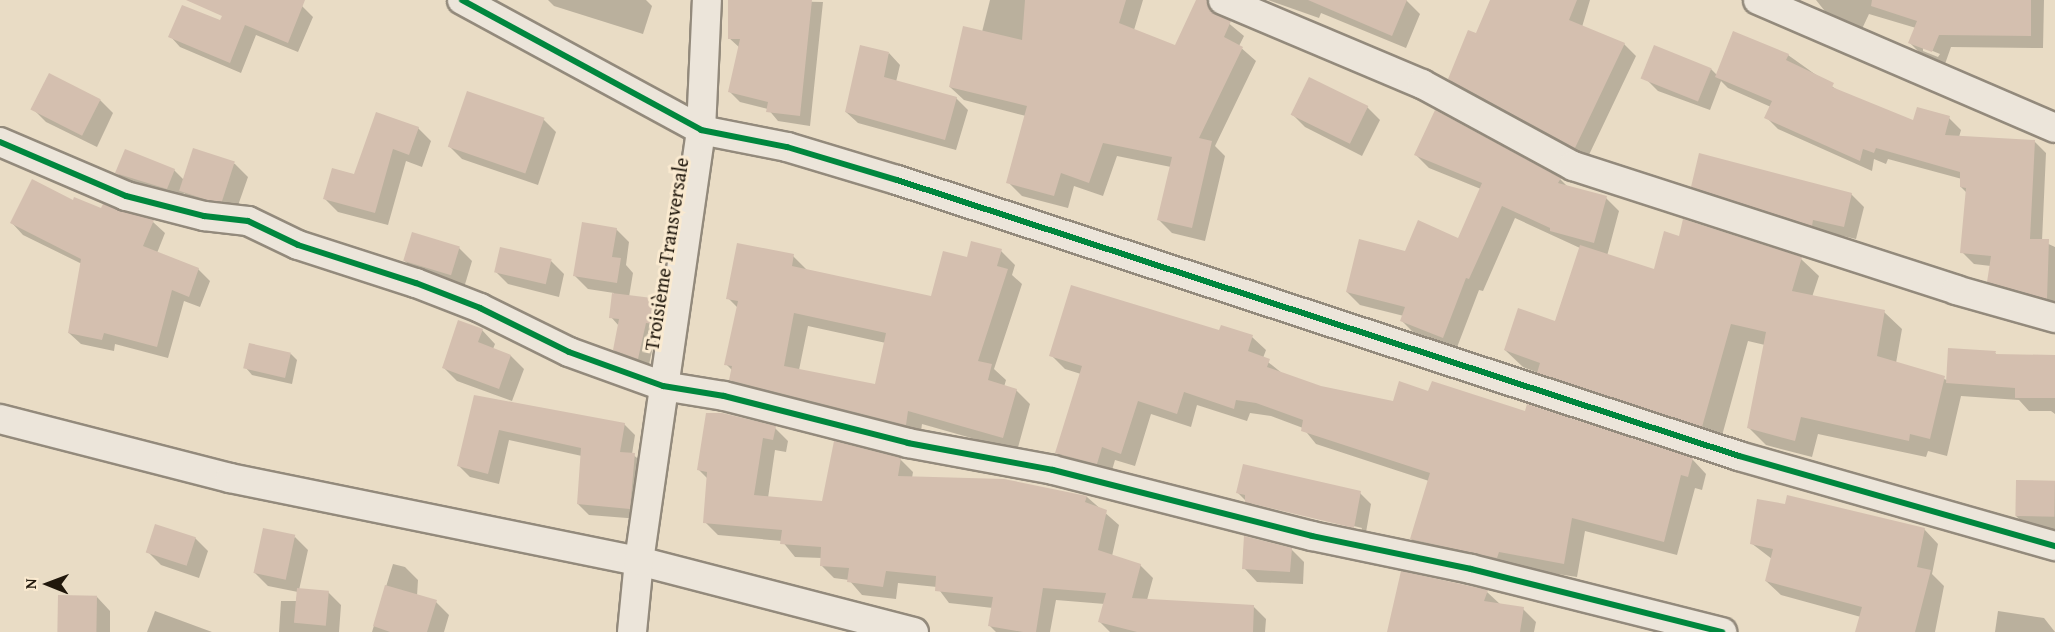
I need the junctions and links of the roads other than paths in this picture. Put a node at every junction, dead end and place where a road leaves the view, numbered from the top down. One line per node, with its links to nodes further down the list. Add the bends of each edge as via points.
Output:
1 (462, 0): 6 (street)
2 (707, 0): 6 (street, Troisième Transversale)
3 (1223, 0): 8 (street, via 1422,84 1574,166 1956,290)
4 (1758, 0): 5 (street)
5 (2055, 128)
6 (701, 130): 9 (street, Troisième Transversale); 11 (street, via 787,147 897,180 1727,452)
7 (0, 142): 9 (street, via 126,196 204,216 248,221 298,245 480,308 569,352)
8 (2055, 318)
9 (663, 386): 12 (street, Troisième Transversale); 15 (street, via 724,396 908,443 1053,470 1312,536 1471,569)
10 (0, 419): 12 (street, via 230,478)
11 (2055, 546)
12 (639, 561): 13 (street, Troisième Transversale); 14 (street)
13 (632, 632)
14 (914, 632)
15 (1722, 632)

